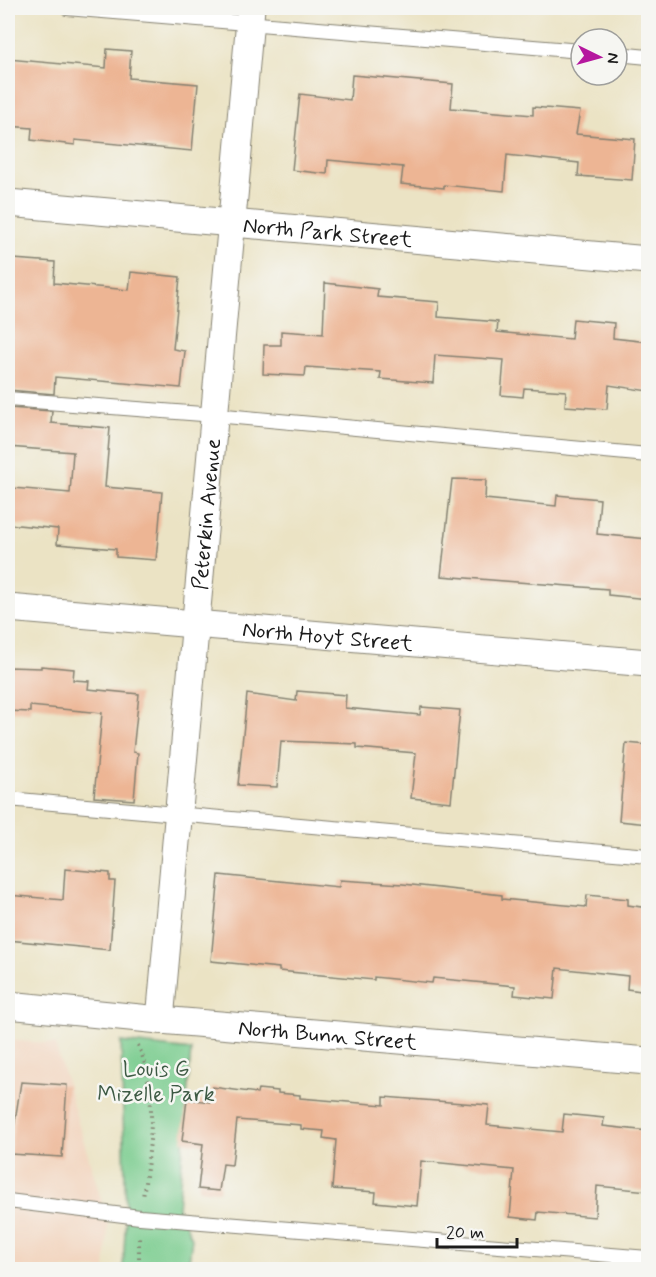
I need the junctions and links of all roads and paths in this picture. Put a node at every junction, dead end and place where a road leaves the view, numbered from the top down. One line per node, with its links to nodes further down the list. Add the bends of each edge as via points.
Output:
1 (67, 8): 2 (lane)
2 (251, 15): 3 (lane); 7 (street, Peterkin Avenue)
3 (569, 50)
4 (629, 55): 5 (lane)
5 (648, 57)
6 (8, 203): 7 (street, North Park Street)
7 (232, 223): 8 (street, North Park Street); 10 (street, Peterkin Avenue)
8 (648, 260)
9 (8, 399): 10 (lane)
10 (215, 415): 11 (lane); 13 (street, Peterkin Avenue)
11 (648, 455)
12 (8, 608): 13 (street, North Hoyt Street)
13 (197, 624): 14 (street, North Hoyt Street); 16 (street, Peterkin Avenue)
14 (648, 663)
15 (8, 799): 16 (lane)
16 (180, 815): 17 (lane); 19 (street, Peterkin Avenue)
17 (648, 856)
18 (8, 1005): 19 (street, North Bunn Street)
19 (147, 1019): 20 (street, North Bunn Street); 22 (path, via 138,1044 144,1057 151,1123)
20 (648, 1061)
21 (8, 1201): 22 (lane)
22 (140, 1216): 23 (lane); 24 (path)
23 (648, 1258)
24 (139, 1269)

